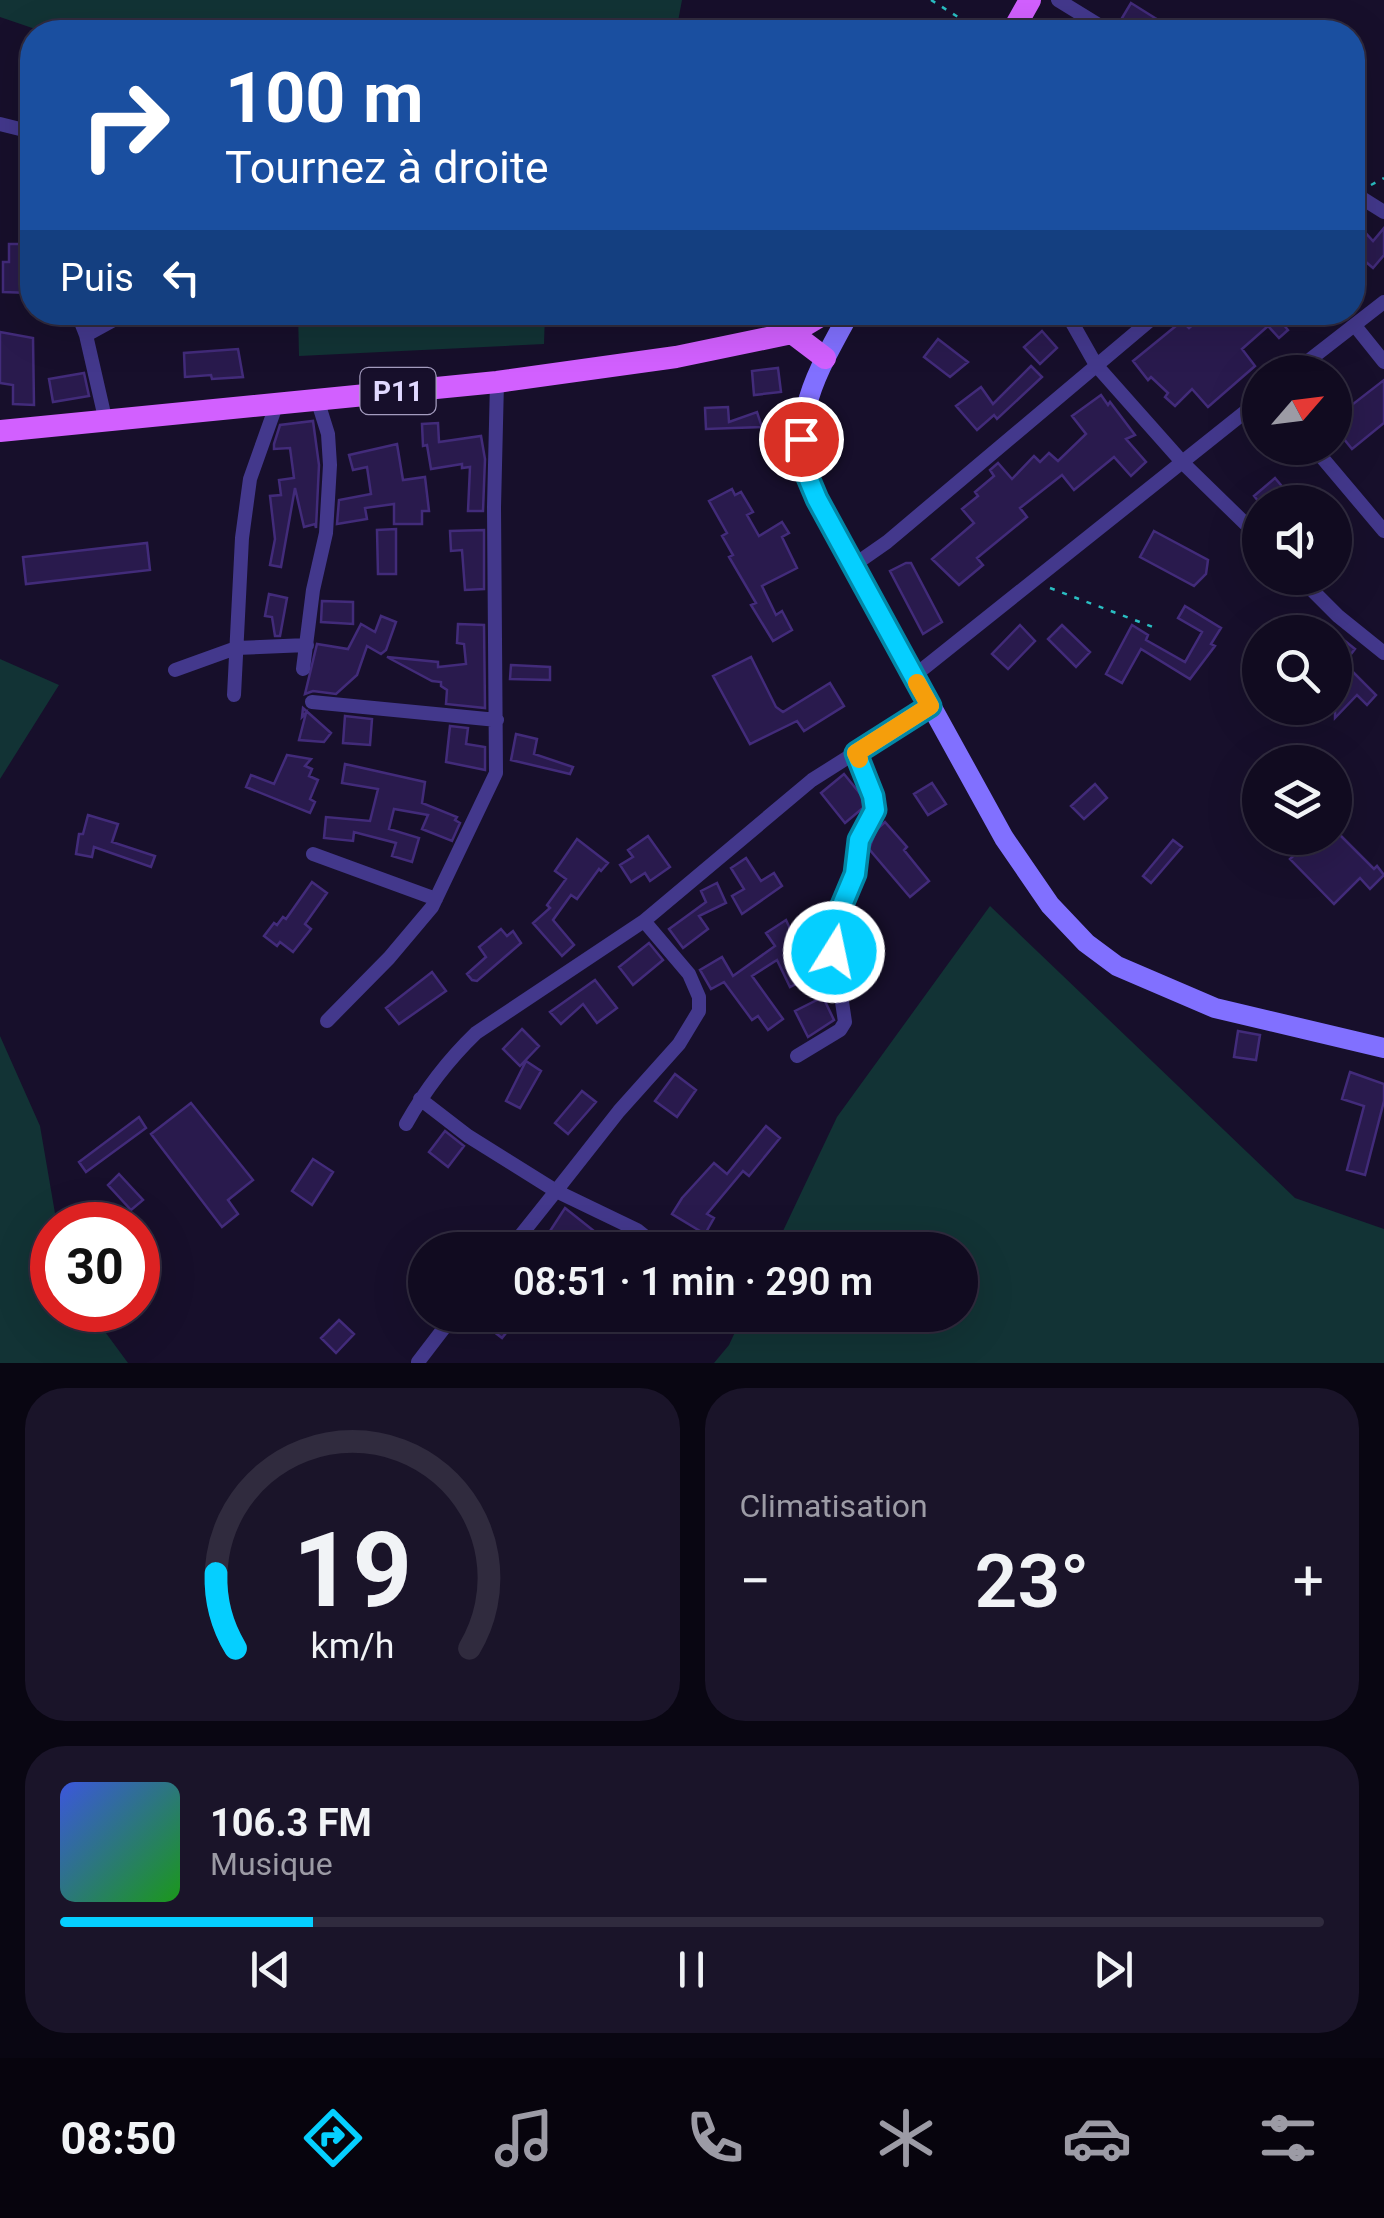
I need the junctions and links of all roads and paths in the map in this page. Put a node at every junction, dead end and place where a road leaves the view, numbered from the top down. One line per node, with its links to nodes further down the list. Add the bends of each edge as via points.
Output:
1 (931, 0): 3 (path)
2 (1058, 0): 4 (street)
3 (963, 20)
4 (1090, 20)
5 (1384, 302): 6 (street)
6 (1365, 319)
7 (83, 325): 16 (street)
8 (104, 325): 16 (street)
9 (805, 325): 15 (main road, P11)
10 (843, 325): 18 (main road)
11 (1073, 325): 20 (street)
12 (1144, 325): 20 (street)
13 (1358, 325): 14 (street)
14 (1356, 327): 17 (street); 19 (street)
15 (792, 333): 18 (main road); 21 (main road, P11)
16 (86, 335): 25 (street)
17 (1317, 355)
18 (825, 358): 31 (main road, via 807,405 804,468)
19 (1384, 362)
20 (1096, 365): 27 (street); 31 (street)
21 (496, 382): 22 (main road, P11); 44 (street)
22 (317, 399): 23 (main road, P11); 35 (street, via 330,465)
23 (277, 402): 25 (main road, P11); 36 (street, via 250,478)
24 (1242, 415): 27 (street)
25 (105, 418): 26 (main road, P11)
26 (0, 431)
27 (1182, 463): 29 (street); 32 (street)
28 (1329, 465): 30 (street)
29 (1242, 521)
30 (1384, 530)
31 (854, 565): 40 (main road)
32 (1034, 582): 34 (path); 40 (street)
33 (1317, 595): 37 (street)
34 (1153, 627)
35 (307, 645): 36 (street); 38 (street)
36 (236, 648): 39 (street); 41 (street)
37 (1384, 653)
38 (304, 669)
39 (175, 670)
40 (914, 676): 43 (main road)
41 (234, 696)
42 (312, 702): 44 (street)
43 (930, 706): 45 (street); 50 (main road, via 1029,878 1086,943 1117,966 1215,1008)
44 (497, 720): 47 (street, via 496,773)
45 (856, 753): 48 (street, via 812,780); 51 (street, via 875,810 859,840 855,874 832,935 845,1022)
46 (313, 854): 47 (street)
47 (436, 900): 49 (street)
48 (644, 921): 52 (street, via 476,1034); 54 (street, via 690,974 699,1012)
49 (327, 1021)
50 (1384, 1048)
51 (797, 1056)
52 (420, 1098): 53 (street); 54 (street)
53 (406, 1124)
54 (556, 1191): 55 (street); 56 (street)
55 (523, 1232)
56 (640, 1232)
57 (441, 1332): 58 (street)
58 (418, 1362)

